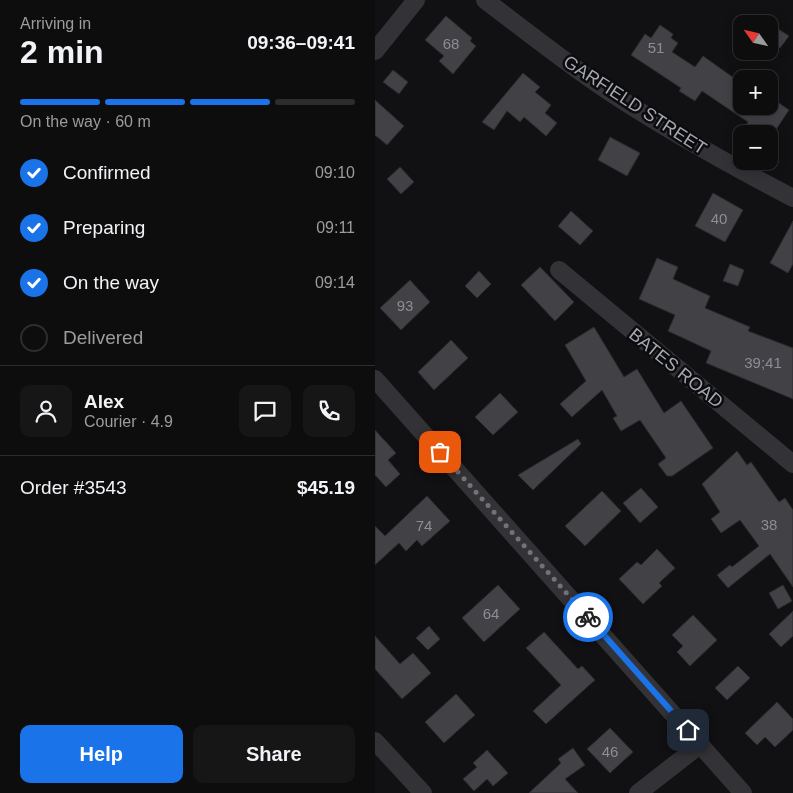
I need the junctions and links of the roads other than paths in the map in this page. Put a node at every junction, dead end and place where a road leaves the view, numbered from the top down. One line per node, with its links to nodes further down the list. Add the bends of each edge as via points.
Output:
1 (416, 0): 3 (street)
2 (485, 0): 4 (street, GARFIELD STREET, via 637,110)
3 (375, 51)
4 (793, 198)
5 (559, 270): 7 (street, BATES ROAD)
6 (375, 379): 9 (street)
7 (793, 464)
8 (375, 741): 10 (street)
9 (701, 744): 11 (street); 12 (street)
10 (423, 793)
11 (638, 793)
12 (743, 793)

